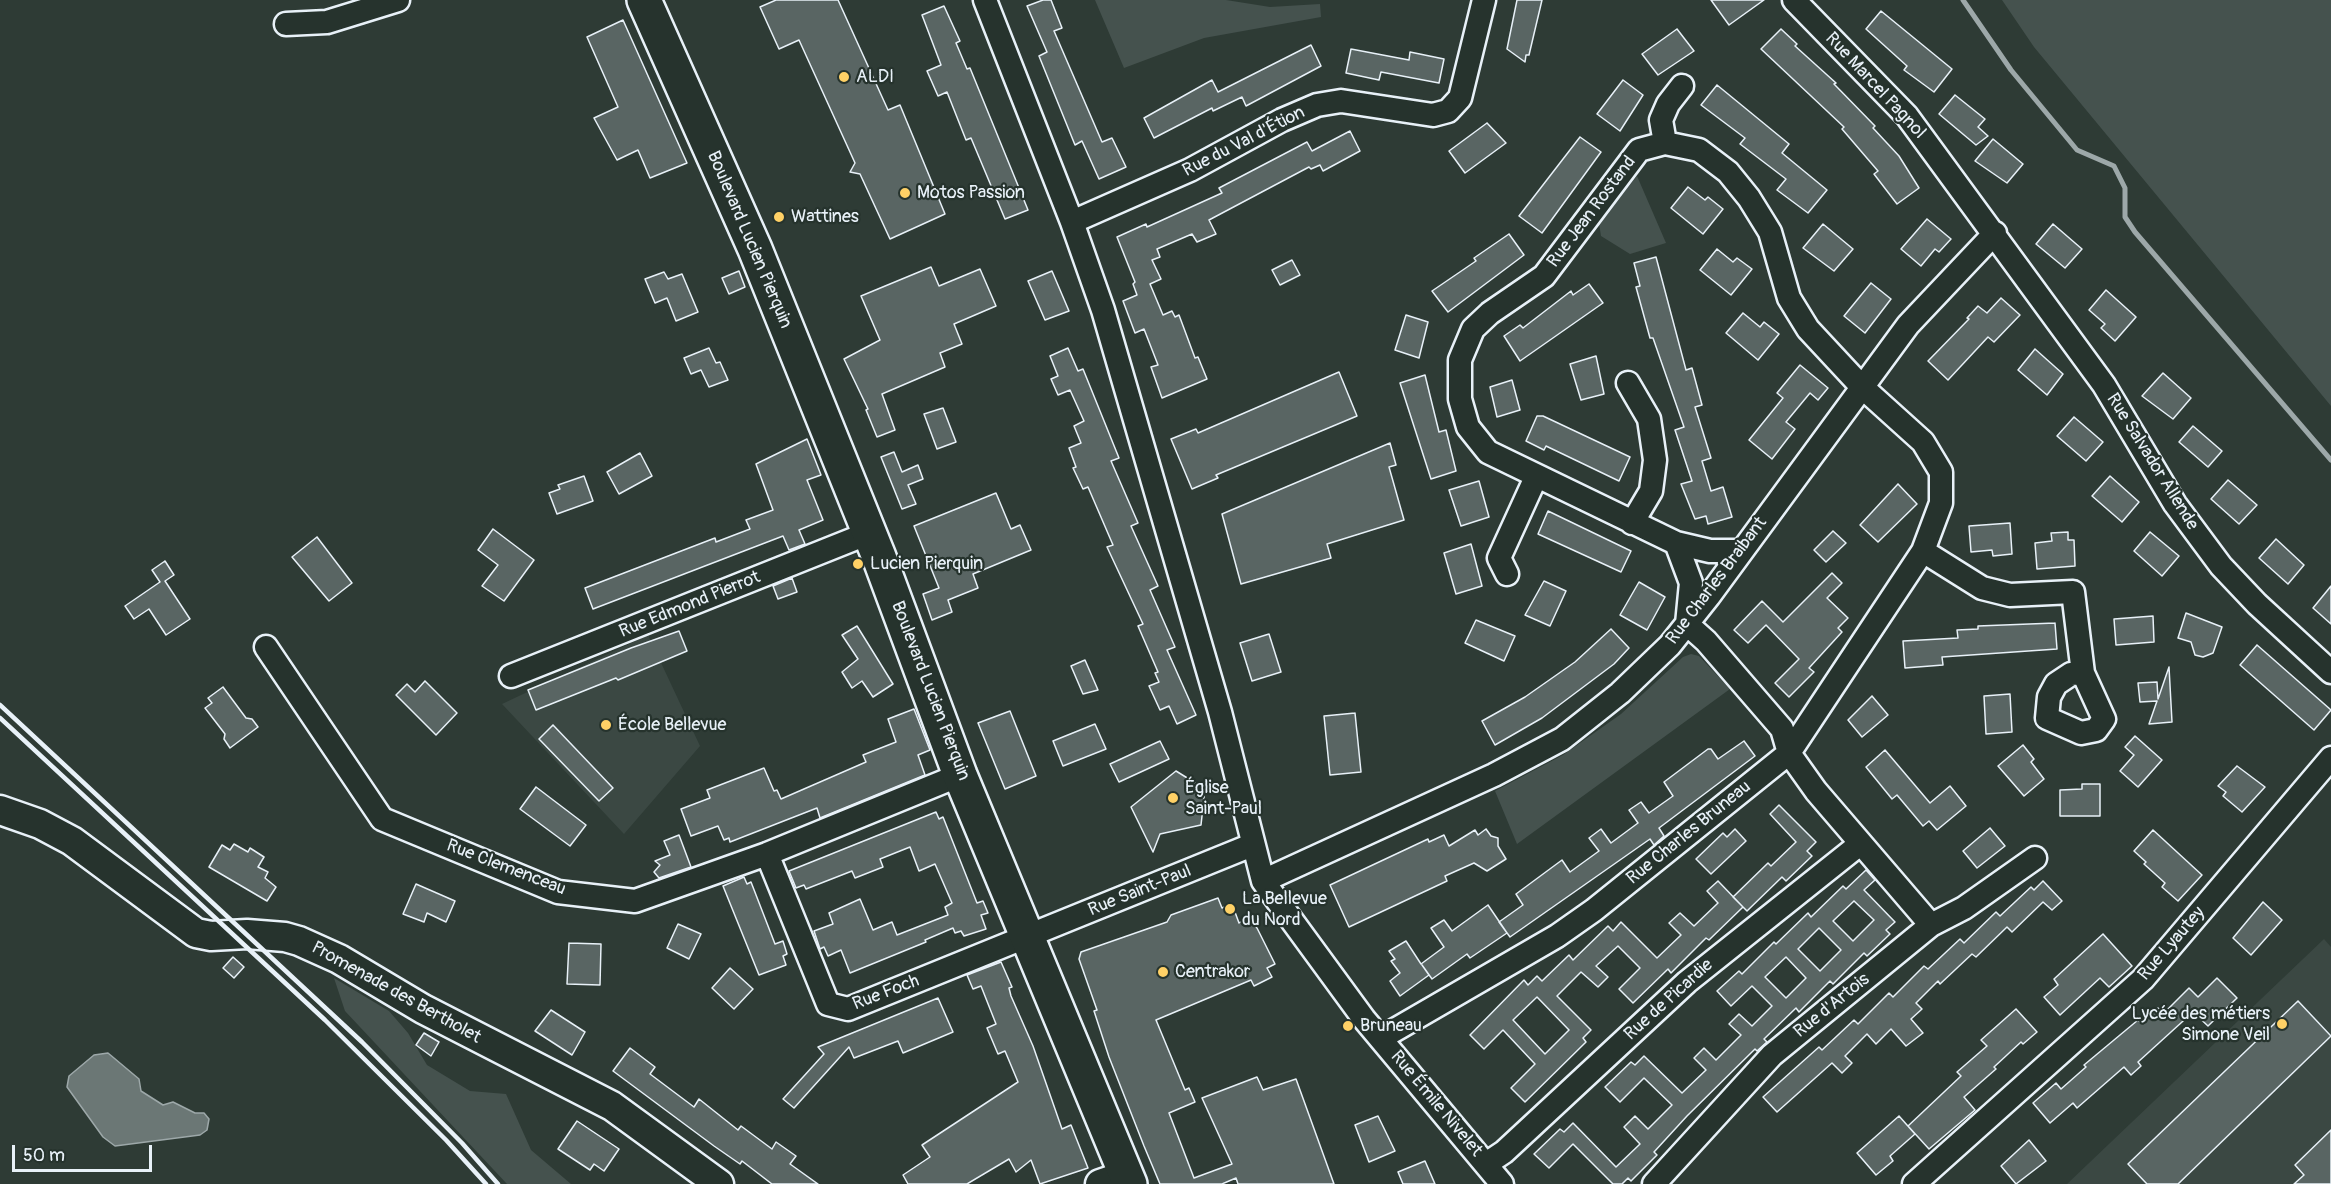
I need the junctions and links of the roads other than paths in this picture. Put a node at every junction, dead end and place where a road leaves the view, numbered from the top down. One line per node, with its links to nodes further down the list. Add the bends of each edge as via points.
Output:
1 (398, 0): 6 (street, via 327,22)
2 (644, 0): 15 (main road, Boulevard Lucien Pierquin, via 755,249)
3 (985, 0): 9 (street, Rue Émile Nivelet)
4 (1484, 0): 9 (street, Rue du Val d'Étion, via 1460,98 1448,111 1433,115 1341,101 1317,105 1190,170)
5 (1794, 0): 10 (street, Rue Marcel Pagnol, via 1907,116)
6 (286, 24)
7 (1682, 87): 8 (street, via 1661,120)
8 (1665, 143): 12 (street, via 1699,150 1728,172 1749,198 1770,232 1789,298 1808,329); 13 (street, Rue Jean Rostand, via 1639,150 1544,276 1490,312 1473,329 1460,360 1460,399 1468,427 1488,452)
9 (1072, 222): 30 (street, Rue Émile Nivelet, via 1103,310 1220,712)
10 (1995, 232): 12 (street, Rue Charles Braibant, via 1908,325); 22 (street, Rue Salvador Allende, via 2104,385 2175,504 2221,566)
11 (1628, 383): 14 (street, via 1649,419 1654,460 1651,491)
12 (1860, 386): 17 (street, Rue Charles Braibant); 18 (street, Rue Charles Bruneau, via 1923,442 1941,472 1941,503)
13 (1536, 477): 14 (street, Rue Jean Rostand); 19 (street, via 1499,558)
14 (1632, 523): 16 (street, Rue Jean Rostand)
15 (869, 532): 24 (street, Rue Edmond Pierrot); 27 (main road, Boulevard Lucien Pierquin)
16 (1676, 543): 17 (street, Rue Jean Rostand); 20 (street, via 1691,583)
17 (1740, 551): 20 (street, Rue Charles Braibant)
18 (1923, 551): 23 (street, via 1982,588 2010,595 2073,592); 25 (street, Rue Charles Bruneau)
19 (1507, 574)
20 (1686, 624): 25 (street, via 1706,641 1782,729); 33 (street, Rue Charles Braibant, via 1620,693 1562,739 1483,780)
21 (266, 647): 31 (street, Rue Clemenceau, via 382,819 558,892 635,901)
22 (2331, 672)
23 (2083, 673)
24 (511, 676)
25 (1789, 753): 29 (street); 36 (street, Rue Charles Bruneau, via 1557,936)
26 (2331, 758): 42 (street, Rue Lyautey, via 2143,979)
27 (960, 775): 31 (street, Rue Clemenceau); 35 (main road, Boulevard Lucien Pierquin)
28 (0, 810): 39 (street, Promenade des Bertholet, via 72,841 196,933 285,937 339,959 423,1009 612,1106)
29 (1860, 844): 34 (street); 37 (street, Rue de Picardie, via 1687,982 1504,1152)
30 (1252, 845): 33 (street, Rue Émile Nivelet); 35 (street, Rue Saint-Paul)
31 (767, 854): 35 (street, Rue Foch, via 828,1004 848,1009)
32 (2036, 858): 34 (street, Rue d'Artois)
33 (1263, 881): 36 (street, Rue Émile Nivelet)
34 (1931, 926): 41 (street, Rue d'Artois, via 1772,1055)
35 (1027, 937): 38 (main road, Boulevard Lucien Pierquin)
36 (1381, 1038): 37 (street, Rue Émile Nivelet)
37 (1486, 1164): 40 (street, Rue Émile Nivelet)
38 (1119, 1181)
39 (718, 1184)
40 (1502, 1184)
41 (1654, 1184)
42 (1914, 1184)

